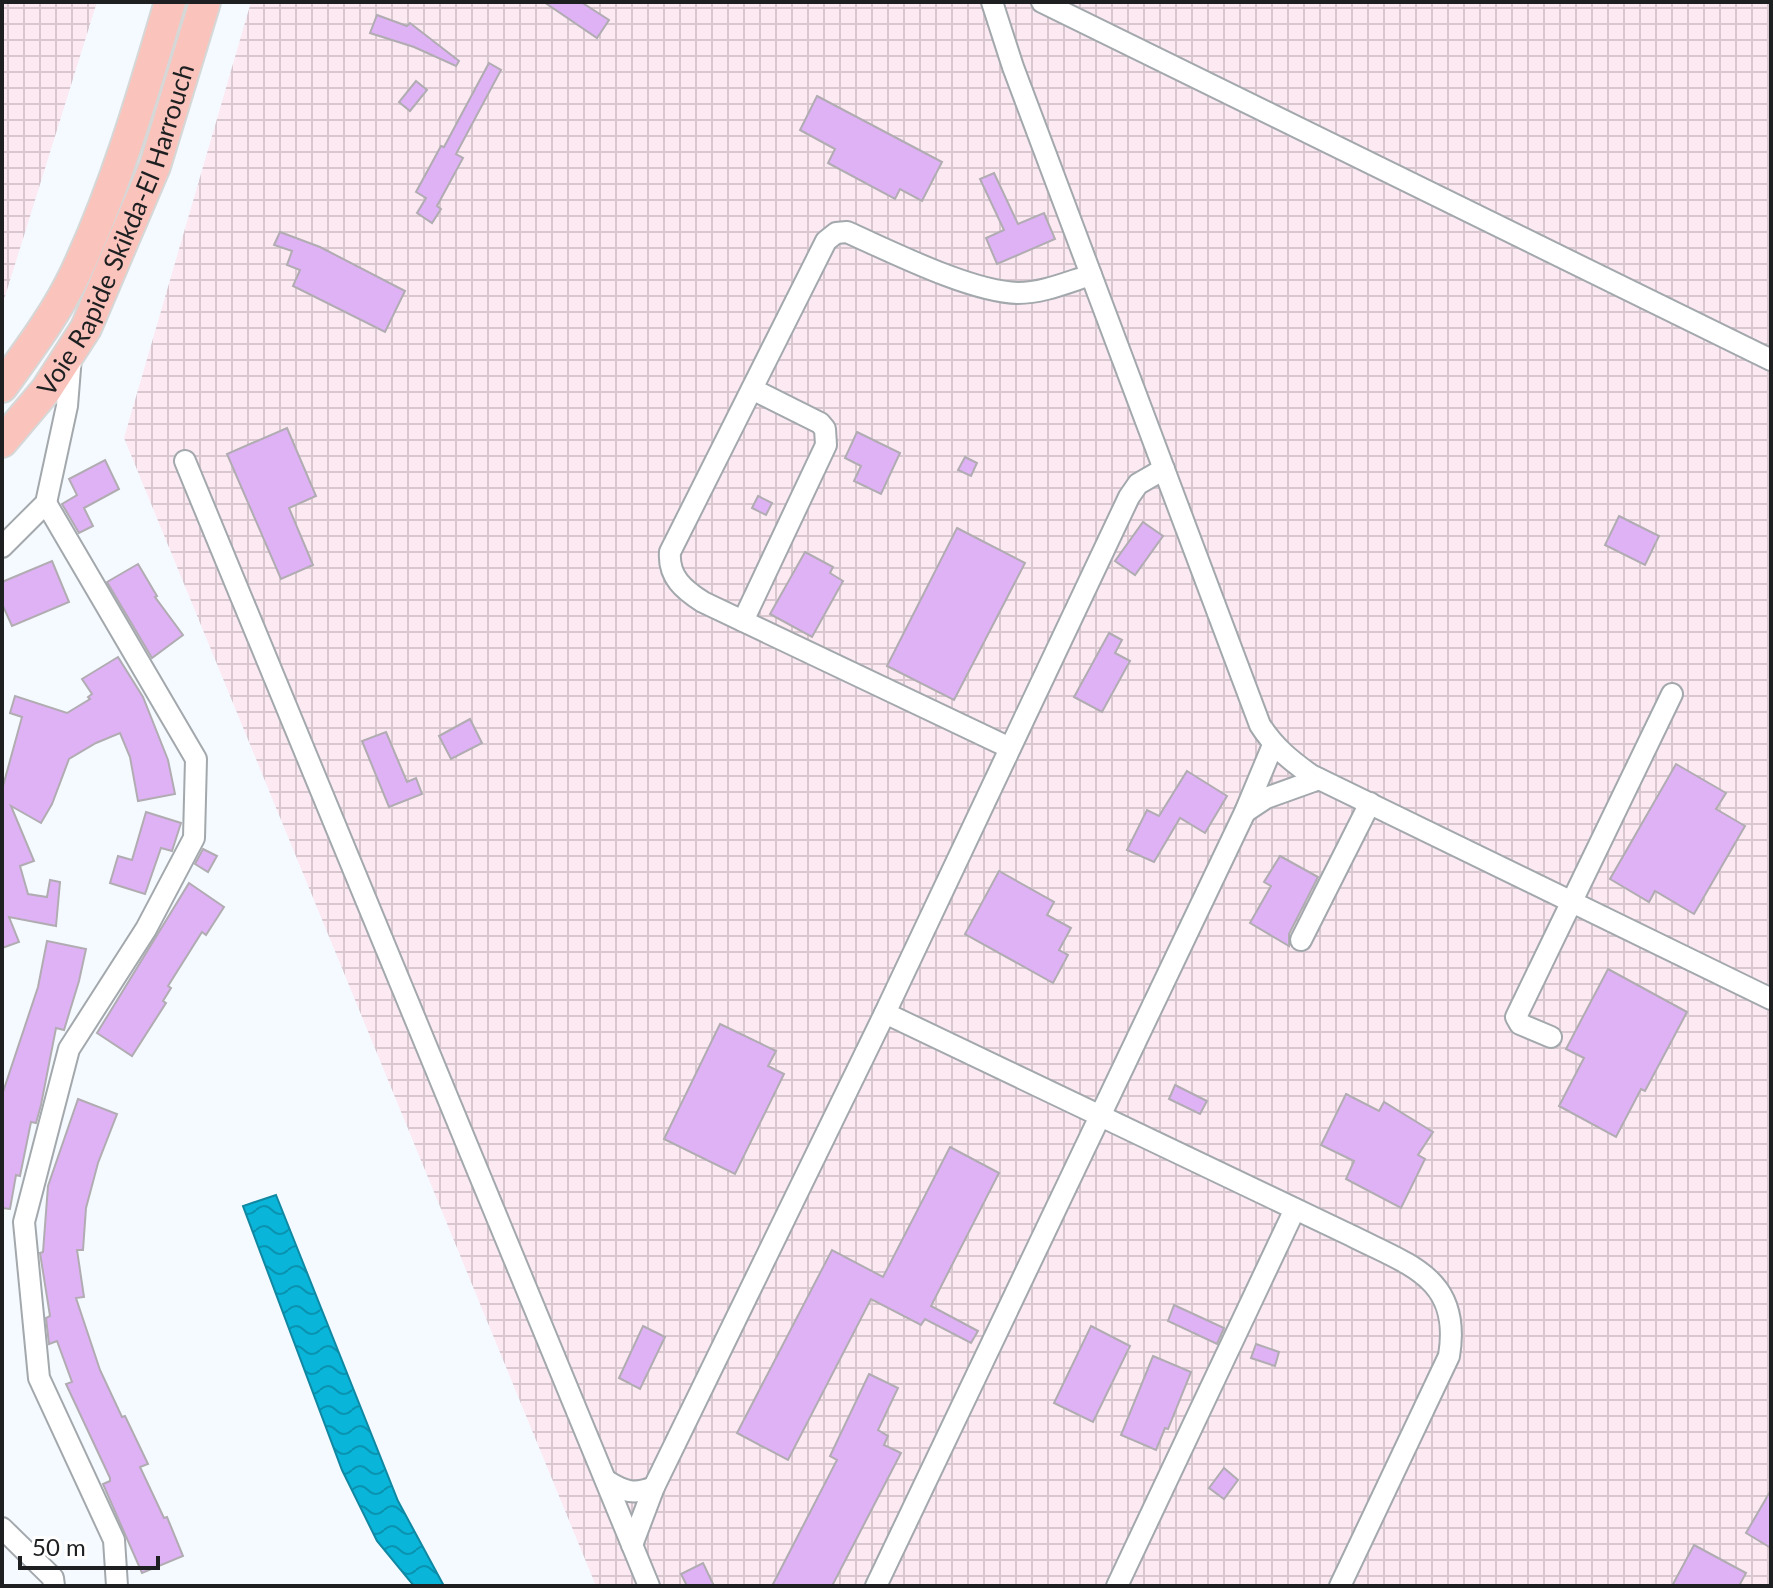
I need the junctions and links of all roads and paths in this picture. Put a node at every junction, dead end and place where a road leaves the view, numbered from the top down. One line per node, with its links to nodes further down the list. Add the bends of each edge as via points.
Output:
1 (170, 2): 8 (highway, Voie Rapide Skikda-El Harrouch, via 105,203 74,275)
2 (205, 2): 6 (highway, Voie Rapide Skikda-El Harrouch, via 155,166)
3 (992, 2): 5 (street)
4 (1042, 2): 7 (street)
5 (1091, 275): 9 (street, via 1015,293 950,276 847,232 836,233 826,241); 12 (street)
6 (72, 350): 10 (highway, Voie Rapide Skikda-El Harrouch); 13 (street, via 67,406)
7 (1771, 360)
8 (2, 387)
9 (752, 389): 15 (street, via 669,563 684,590); 15 (street, via 820,423 826,445)
10 (2, 442)
11 (185, 461): 29 (street)
12 (1164, 469): 17 (street, via 1260,725); 18 (street, via 1138,484 1129,497)
13 (46, 503): 14 (street); 34 (street, via 196,759 194,838 146,929 69,1049 24,1222 39,1378 114,1540)
14 (2, 547)
15 (743, 621): 18 (street)
16 (1672, 694): 22 (street)
17 (1273, 745): 19 (street); 21 (street)
18 (1010, 748): 25 (street)
19 (1319, 779): 20 (street); 21 (street, via 1266,798)
20 (1370, 803): 22 (street); 23 (street)
21 (1245, 812): 27 (street)
22 (1573, 902): 24 (street); 26 (street, via 1516,1017 1520,1024)
23 (1301, 940)
24 (1771, 999)
25 (885, 1013): 27 (street); 30 (street)
26 (1551, 1037)
27 (1100, 1117): 28 (street); 36 (street)
28 (1295, 1209): 37 (street); 38 (street, via 1424,1273 1447,1304 1453,1332 1440,1379)
29 (607, 1481): 30 (street, via 627,1493); 32 (street)
30 (654, 1487): 32 (street)
31 (2, 1528): 33 (street, via 53,1578)
32 (632, 1545): 35 (street)
33 (54, 1586)
34 (117, 1586)
35 (649, 1586)
36 (876, 1586)
37 (1117, 1586)
38 (1340, 1586)

